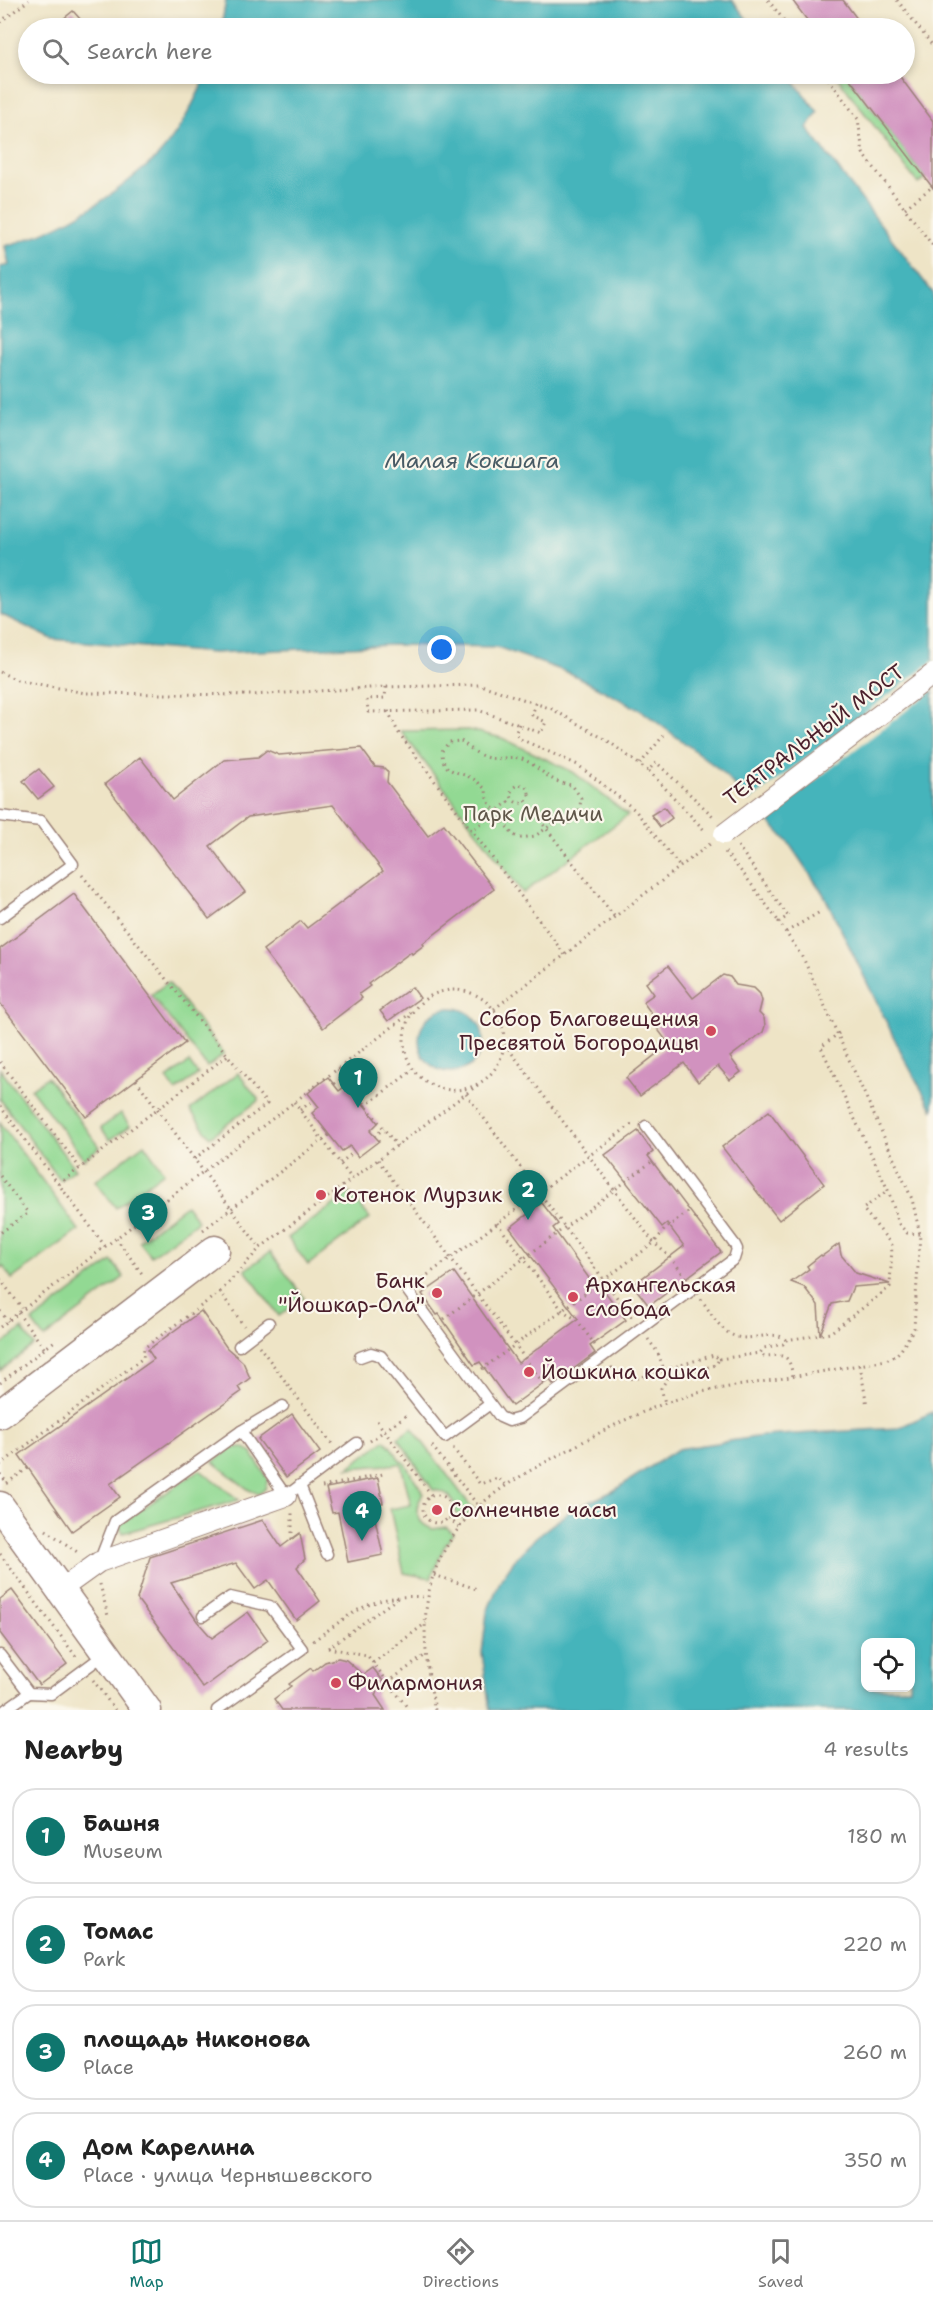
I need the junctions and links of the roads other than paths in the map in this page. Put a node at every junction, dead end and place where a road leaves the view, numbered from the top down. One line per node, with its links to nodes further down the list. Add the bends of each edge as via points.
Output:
1 (933, 674): 3 (street, ТЕАТРАЛЬНЫЙ МОСТ, bridge)
2 (0, 816): 4 (lane, via 41,821 74,864)
3 (726, 833)
4 (0, 918)
5 (646, 1126): 11 (lane, via 736,1249 734,1259 515,1421 500,1417)
6 (215, 1250): 13 (street)
7 (407, 1290): 11 (lane)
8 (269, 1323): 9 (lane)
9 (239, 1346)
10 (360, 1357): 11 (lane, via 371,1353 381,1356 445,1437)
11 (490, 1404)
12 (283, 1406): 14 (lane)
13 (0, 1414)
14 (241, 1431): 17 (lane); 19 (lane, via 115,1521)
15 (357, 1443): 17 (lane)
16 (4, 1495): 20 (street)
17 (295, 1495): 18 (lane); 19 (street)
18 (327, 1554)
19 (99, 1562): 20 (street)
20 (60, 1590): 23 (street)
21 (203, 1616): 27 (lane, via 230,1597 270,1606 302,1649)
22 (0, 1655): 24 (lane)
23 (95, 1661): 24 (lane, via 51,1694); 25 (street)
24 (29, 1693): 26 (lane)
25 (143, 1708)
26 (5, 1710)
27 (217, 1710)

